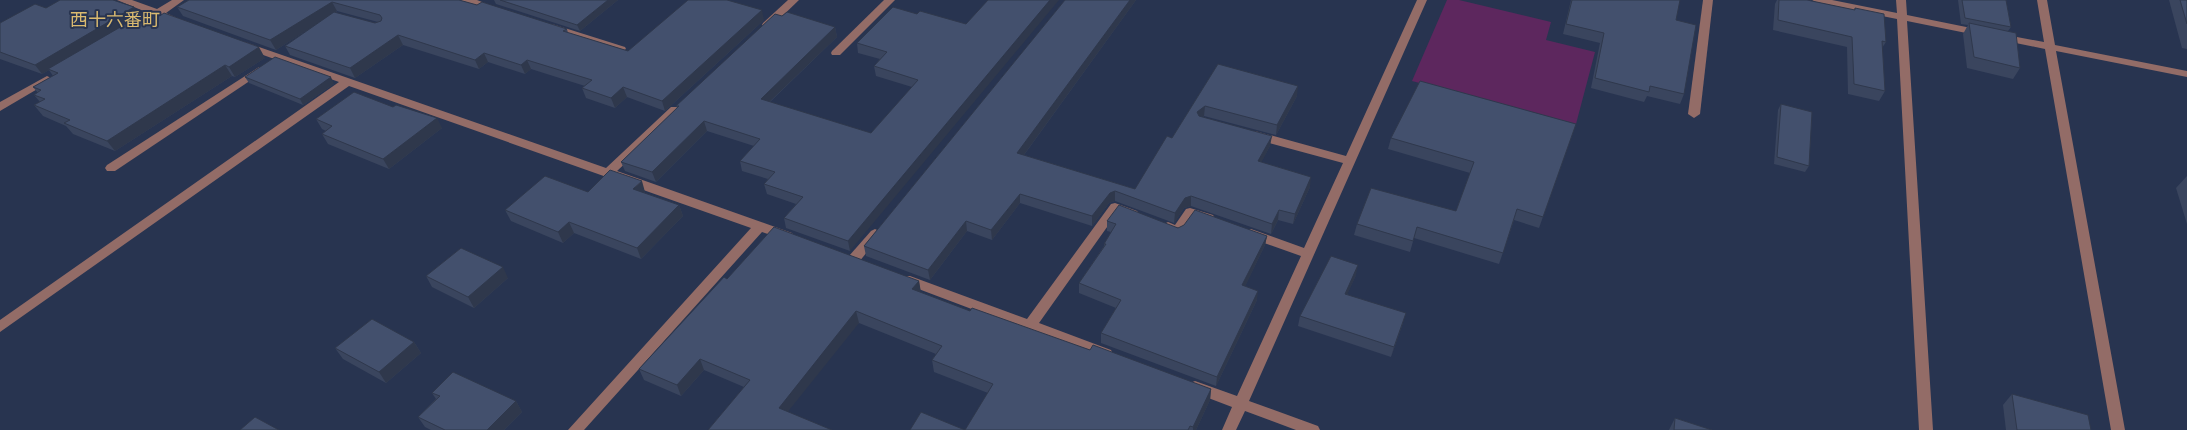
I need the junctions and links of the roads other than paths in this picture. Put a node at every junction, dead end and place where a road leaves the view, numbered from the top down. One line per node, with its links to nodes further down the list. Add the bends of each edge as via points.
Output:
1 (122, 0): 12 (street)
2 (179, 0): 12 (street)
3 (466, 0): 11 (street)
4 (794, 0): 17 (street)
5 (890, 0): 22 (street)
6 (1422, 0): 31 (street)
7 (1708, 0): 29 (street)
8 (1818, 0): 13 (street)
9 (1901, 0): 13 (street)
10 (2042, 0): 20 (street)
11 (502, 12)
12 (159, 13): 14 (street); 15 (street)
13 (1901, 17): 20 (street); 52 (street)
14 (142, 23)
15 (186, 23)
16 (539, 23): 21 (street)
17 (759, 33)
18 (233, 40): 23 (street)
19 (294, 47): 23 (street)
20 (2050, 47): 25 (street); 53 (street)
21 (621, 49)
22 (836, 53)
23 (279, 57): 26 (street); 32 (street)
24 (58, 73): 28 (street)
25 (2187, 74)
26 (347, 82): 33 (street); 45 (street)
27 (687, 99): 33 (street)
28 (0, 108)
29 (1694, 114)
30 (1240, 131): 31 (street)
31 (1350, 161): 41 (street)
32 (111, 168)
33 (609, 172): 38 (street)
34 (1142, 217): 44 (street, via 1115,208)
35 (885, 221): 42 (street)
36 (1218, 222): 37 (street, via 1190,212 1178,231)
37 (1160, 224)
38 (760, 226): 40 (street); 49 (street)
39 (1236, 228): 41 (street)
40 (798, 239)
41 (1308, 254): 48 (street)
42 (854, 259)
43 (891, 273): 44 (street)
44 (1030, 325): 46 (street)
45 (0, 328)
46 (1121, 360)
47 (1186, 384): 48 (street)
48 (1240, 404): 50 (street); 51 (street)
49 (575, 430)
50 (1229, 430)
51 (1313, 430)
52 (1926, 430)
53 (2118, 430)

